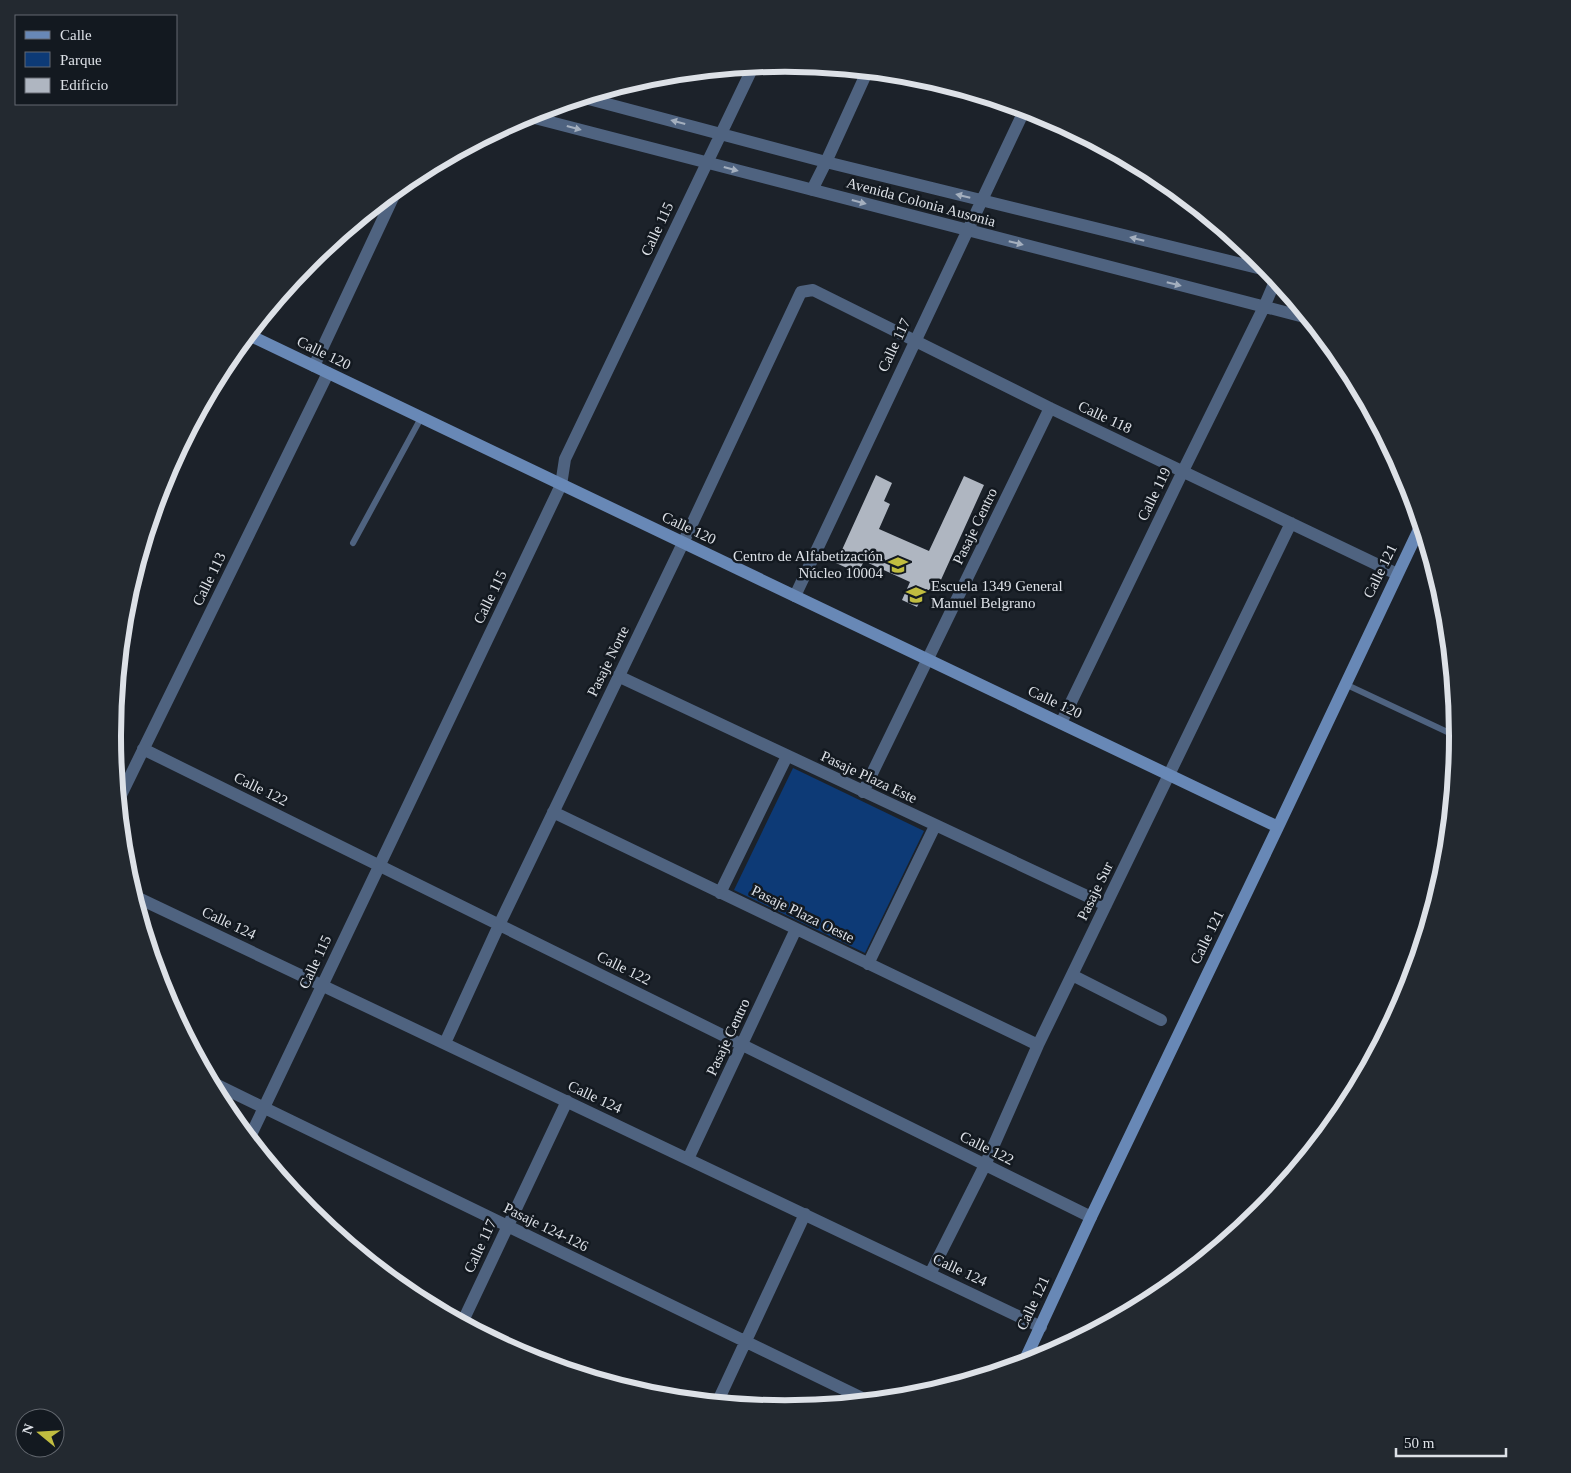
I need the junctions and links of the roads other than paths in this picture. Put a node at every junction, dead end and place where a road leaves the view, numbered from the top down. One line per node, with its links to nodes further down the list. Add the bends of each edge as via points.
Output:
1 (749, 74): 6 (street, Calle 115)
2 (865, 77): 8 (street)
3 (595, 101): 6 (street, Avenida Colonia Ausonia, one-way to 3)
4 (1021, 116): 10 (street, Calle 117)
5 (541, 119): 7 (street, Avenida Colonia Ausonia, one-way to 7)
6 (721, 134): 7 (street, Calle 115); 8 (street, Avenida Colonia Ausonia)
7 (707, 162): 9 (street, Avenida Colonia Ausonia, one-way to 9); 25 (street, Calle 115, via 566,459)
8 (826, 162): 9 (street); 10 (street, Avenida Colonia Ausonia, one-way to 8)
9 (812, 190): 12 (street, Avenida Colonia Ausonia, one-way to 12)
10 (982, 200): 12 (street, Calle 117); 13 (street, Avenida Colonia Ausonia, one-way to 10)
11 (390, 203): 20 (street)
12 (968, 231): 16 (street, Avenida Colonia Ausonia, one-way to 16); 19 (street, Calle 117)
13 (1255, 267)
14 (1273, 286): 16 (street, Calle 119)
15 (801, 292): 19 (street, Calle 118, via 812,290); 29 (street, Pasaje Norte)
16 (1264, 307): 17 (street, Avenida Colonia Ausonia); 24 (street, Calle 119)
17 (1299, 316)
18 (255, 338): 20 (street, Calle 120)
19 (914, 342): 22 (street, Calle 118); 31 (street, Calle 117)
20 (314, 366): 21 (street, Calle 120)
21 (328, 373): 23 (street, Calle 120); 37 (street, Calle 113)
22 (1050, 408): 24 (street, Calle 118); 32 (street, Pasaje Centro)
23 (421, 418): 25 (street, Calle 120); 28 (lane)
24 (1182, 471): 26 (street, Calle 118); 35 (street, Calle 119)
25 (561, 485): 29 (street, Calle 120); 45 (street, Calle 115)
26 (1291, 523): 30 (street, Calle 118); 39 (street, Pasaje Sur)
27 (1417, 532): 30 (street, Calle 121)
28 (353, 543)
29 (683, 543): 31 (street, Calle 120); 33 (street, Pasaje Norte)
30 (1397, 574): 34 (street, Calle 121)
31 (795, 596): 32 (street, Calle 120)
32 (928, 659): 35 (street, Calle 120); 41 (street, Pasaje Centro)
33 (618, 676): 38 (street, Pasaje Plaza Este); 42 (street, Pasaje Norte)
34 (1345, 684): 36 (lane); 44 (street, Calle 121)
35 (1061, 723): 39 (street, Calle 120)
36 (1450, 734)
37 (143, 749): 40 (street, Calle 113); 45 (street, Calle 122)
38 (787, 756): 41 (street, Pasaje Plaza Este); 46 (street)
39 (1169, 774): 44 (street, Calle 120); 48 (street, Pasaje Sur)
40 (124, 790)
41 (863, 792): 43 (street, Pasaje Plaza Este)
42 (553, 812): 46 (street, Pasaje Plaza Oeste); 49 (street, Pasaje Norte)
43 (935, 826): 48 (street, Pasaje Plaza Este); 51 (street)
44 (1278, 827): 65 (street, Calle 121)
45 (380, 866): 49 (street, Calle 122); 53 (street, Calle 115)
46 (720, 893): 50 (street, Pasaje Plaza Oeste)
47 (142, 900): 53 (street, Calle 124)
48 (1106, 905): 52 (street, Pasaje Sur)
49 (499, 924): 55 (street, Pasaje Norte); 56 (street, Calle 122)
50 (796, 929): 51 (street, Pasaje Plaza Oeste); 56 (street, Pasaje Centro)
51 (868, 964): 57 (street, Pasaje Plaza Oeste)
52 (1072, 975): 54 (street); 57 (street, Pasaje Sur)
53 (322, 985): 55 (street, Calle 124); 60 (street, Calle 115)
54 (1162, 1020)
55 (445, 1043): 59 (street, Calle 124)
56 (742, 1045): 62 (street, Pasaje Centro); 63 (street, Calle 122)
57 (1038, 1045): 63 (street, Pasaje Sur)
58 (222, 1087): 60 (street, Pasaje 124-126)
59 (567, 1101): 62 (street, Calle 124); 66 (street, Calle 117)
60 (264, 1108): 61 (street, Calle 115); 66 (street, Pasaje 124-126)
61 (252, 1132)
62 (688, 1159): 64 (street, Calle 124)
63 (985, 1165): 65 (street, Calle 122); 67 (street, Pasaje Sur)
64 (805, 1214): 67 (street, Calle 124); 70 (street)
65 (1091, 1217): 69 (street, Calle 121)
66 (508, 1226): 68 (street, Calle 117); 70 (street, Pasaje 124-126)
67 (930, 1274): 69 (street, Calle 124)
68 (464, 1318)
69 (1041, 1326): 71 (street, Calle 121)
70 (746, 1342): 72 (street, Pasaje 124-126); 73 (street)
71 (1027, 1355)
72 (858, 1396)
73 (720, 1397)

